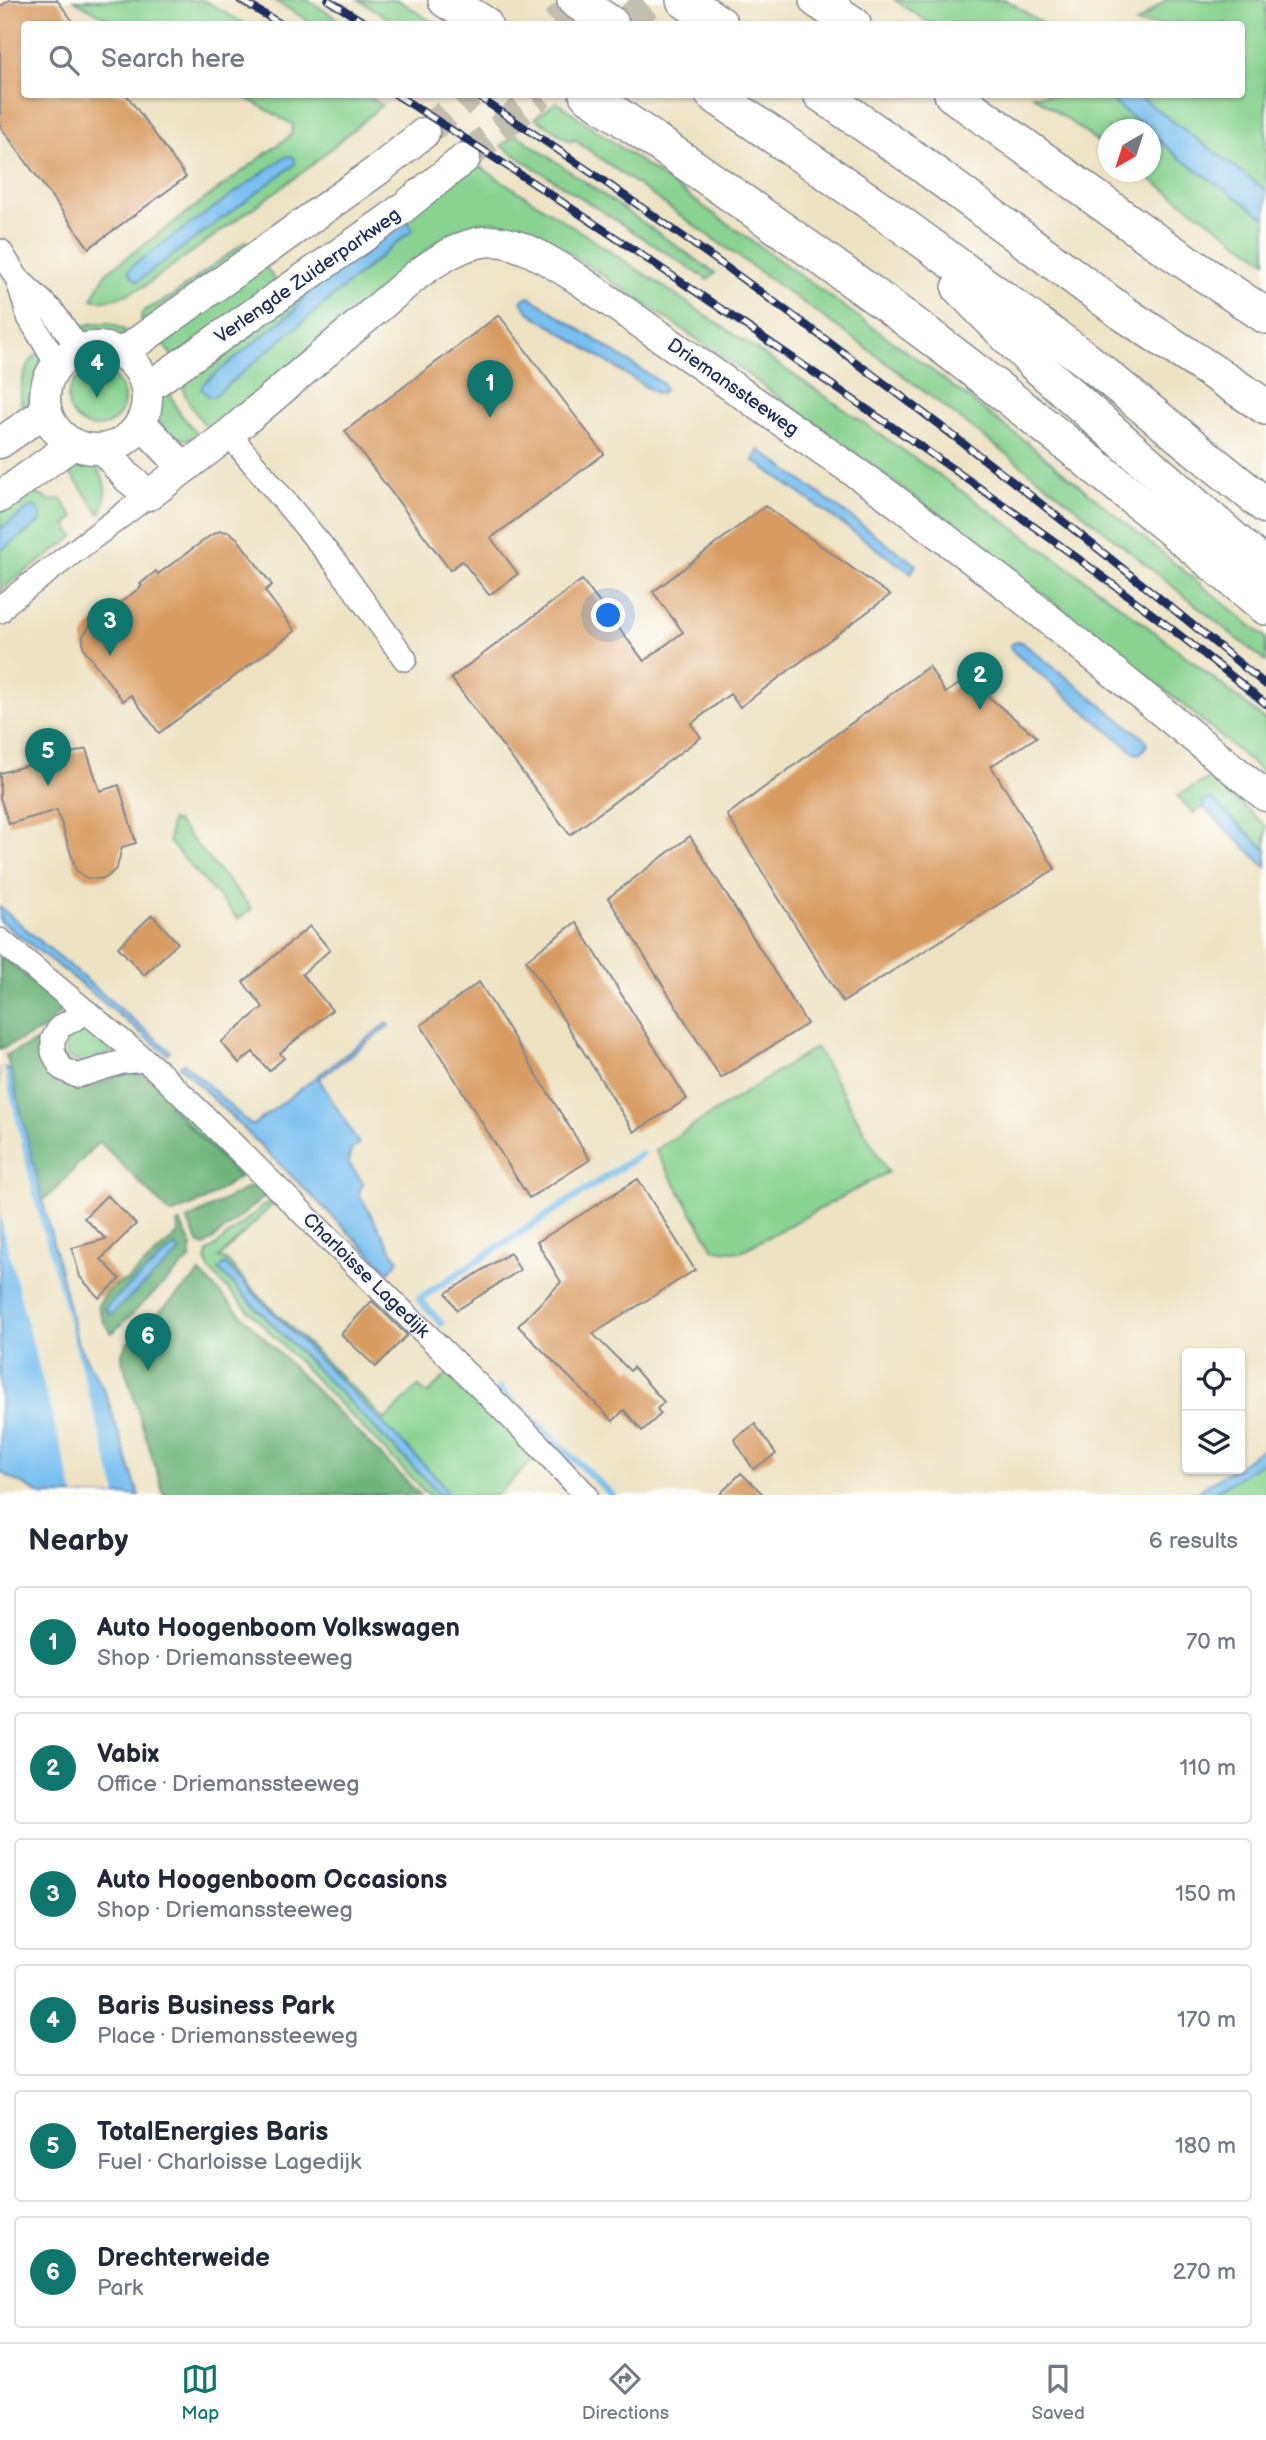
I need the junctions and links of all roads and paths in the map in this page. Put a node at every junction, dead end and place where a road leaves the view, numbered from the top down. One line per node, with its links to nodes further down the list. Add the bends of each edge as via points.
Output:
1 (446, 0): 5 (highway)
2 (575, 0): 6 (highway)
3 (684, 0): 7 (highway)
4 (817, 0): 8 (highway)
5 (479, 21)
6 (606, 21)
7 (716, 21)
8 (848, 21)
9 (593, 98): 35 (highway, via 929,336)
10 (719, 98): 15 (highway)
11 (827, 98): 17 (highway)
12 (958, 98): 18 (highway)
13 (424, 133): 19 (main road)
14 (465, 159): 21 (main road, Verlengde Zuiderparkweg, via 389,219)
15 (883, 211): 33 (highway, via 1084,358); 34 (highway, via 1034,363)
16 (0, 251): 20 (street, via 17,278 53,312)
17 (1124, 313): 22 (highway); 25 (highway)
18 (1266, 316)
19 (122, 353): 20 (main road, via 101,347); 21 (main road, via 138,368)
20 (68, 357): 23 (main road, via 46,386)
21 (147, 388): 24 (main road)
22 (1266, 407)
23 (47, 411): 27 (main road); 28 (main road, via 59,433)
24 (141, 423): 29 (main road, via 129,437); 30 (main road)
25 (1266, 432)
26 (229, 434): 30 (main road, Driemanssteeweg); 37 (street, via 335,562); 38 (main road, Driemanssteeweg, via 444,256 484,240 526,249 575,277 885,493)
27 (0, 443)
28 (73, 444): 29 (main road); 32 (main road)
29 (103, 449): 31 (main road)
30 (184, 468): 31 (main road, Driemanssteeweg)
31 (149, 495): 36 (street, Driemanssteeweg)
32 (0, 497)
33 (1266, 506)
34 (1266, 568)
35 (1266, 607)
36 (0, 611)
37 (405, 659)
38 (1266, 796)
39 (0, 940): 40 (street, Charloisse Lagedijk)
40 (87, 1012): 41 (street, Charloisse Lagedijk); 41 (street, via 60,1027 53,1039 61,1068 77,1076)
41 (145, 1060): 42 (street, Charloisse Lagedijk)
42 (586, 1495)

